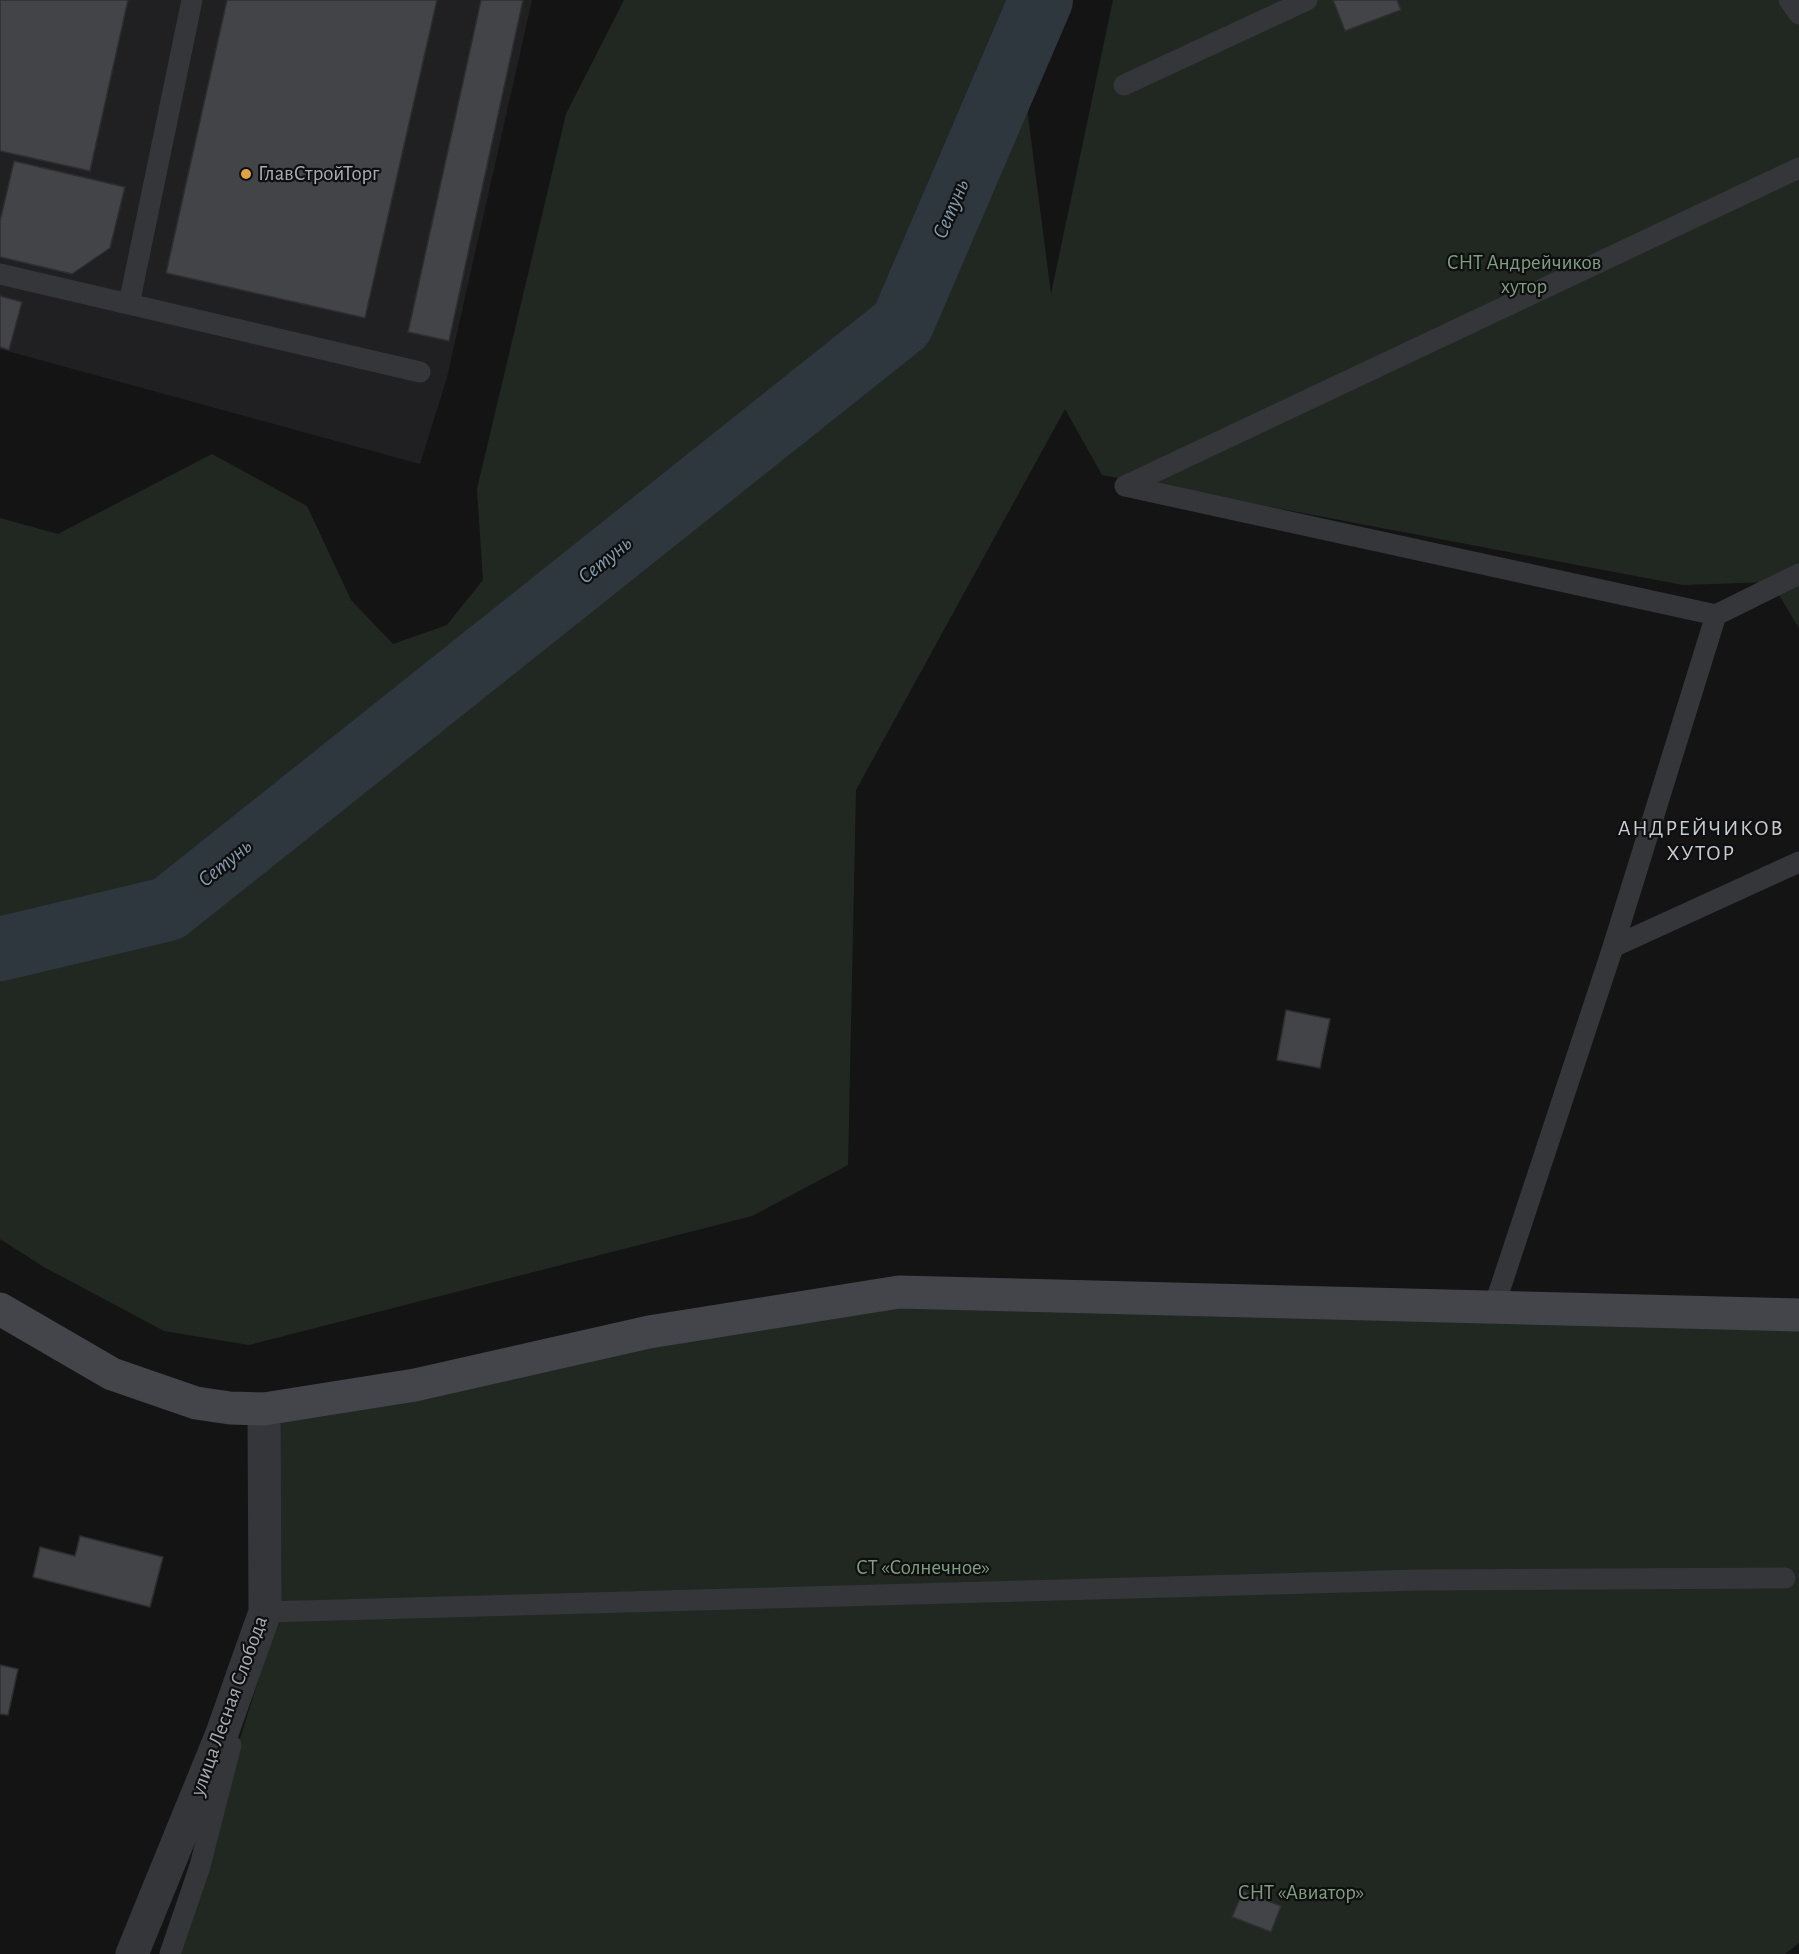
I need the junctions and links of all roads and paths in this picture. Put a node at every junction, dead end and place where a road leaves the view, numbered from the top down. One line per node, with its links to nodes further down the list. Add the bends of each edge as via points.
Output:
1 (192, 0): 8 (lane)
2 (1307, 0): 5 (lane)
3 (1789, 0): 4 (lane)
4 (1799, 14)
5 (1124, 85)
6 (1799, 168): 11 (lane, via 1125,486)
7 (0, 274): 8 (lane)
8 (129, 304): 9 (lane)
9 (420, 372)
10 (1799, 574): 11 (lane)
11 (1716, 615): 13 (lane)
12 (1799, 862): 13 (lane)
13 (1612, 947): 14 (lane)
14 (1494, 1307): 16 (main road); 17 (main road, via 899,1292 649,1332 415,1385)
15 (0, 1309): 17 (main road, via 111,1374 144,1387 196,1403)
16 (1799, 1315)
17 (264, 1409): 19 (street, улица Лесная Слобода)
18 (1785, 1578): 19 (lane, via 1419,1580)
19 (265, 1612): 20 (street, улица Лесная Слобода, via 221,1736); 21 (lane, via 200,1866)
20 (132, 1954)
21 (170, 1954)

